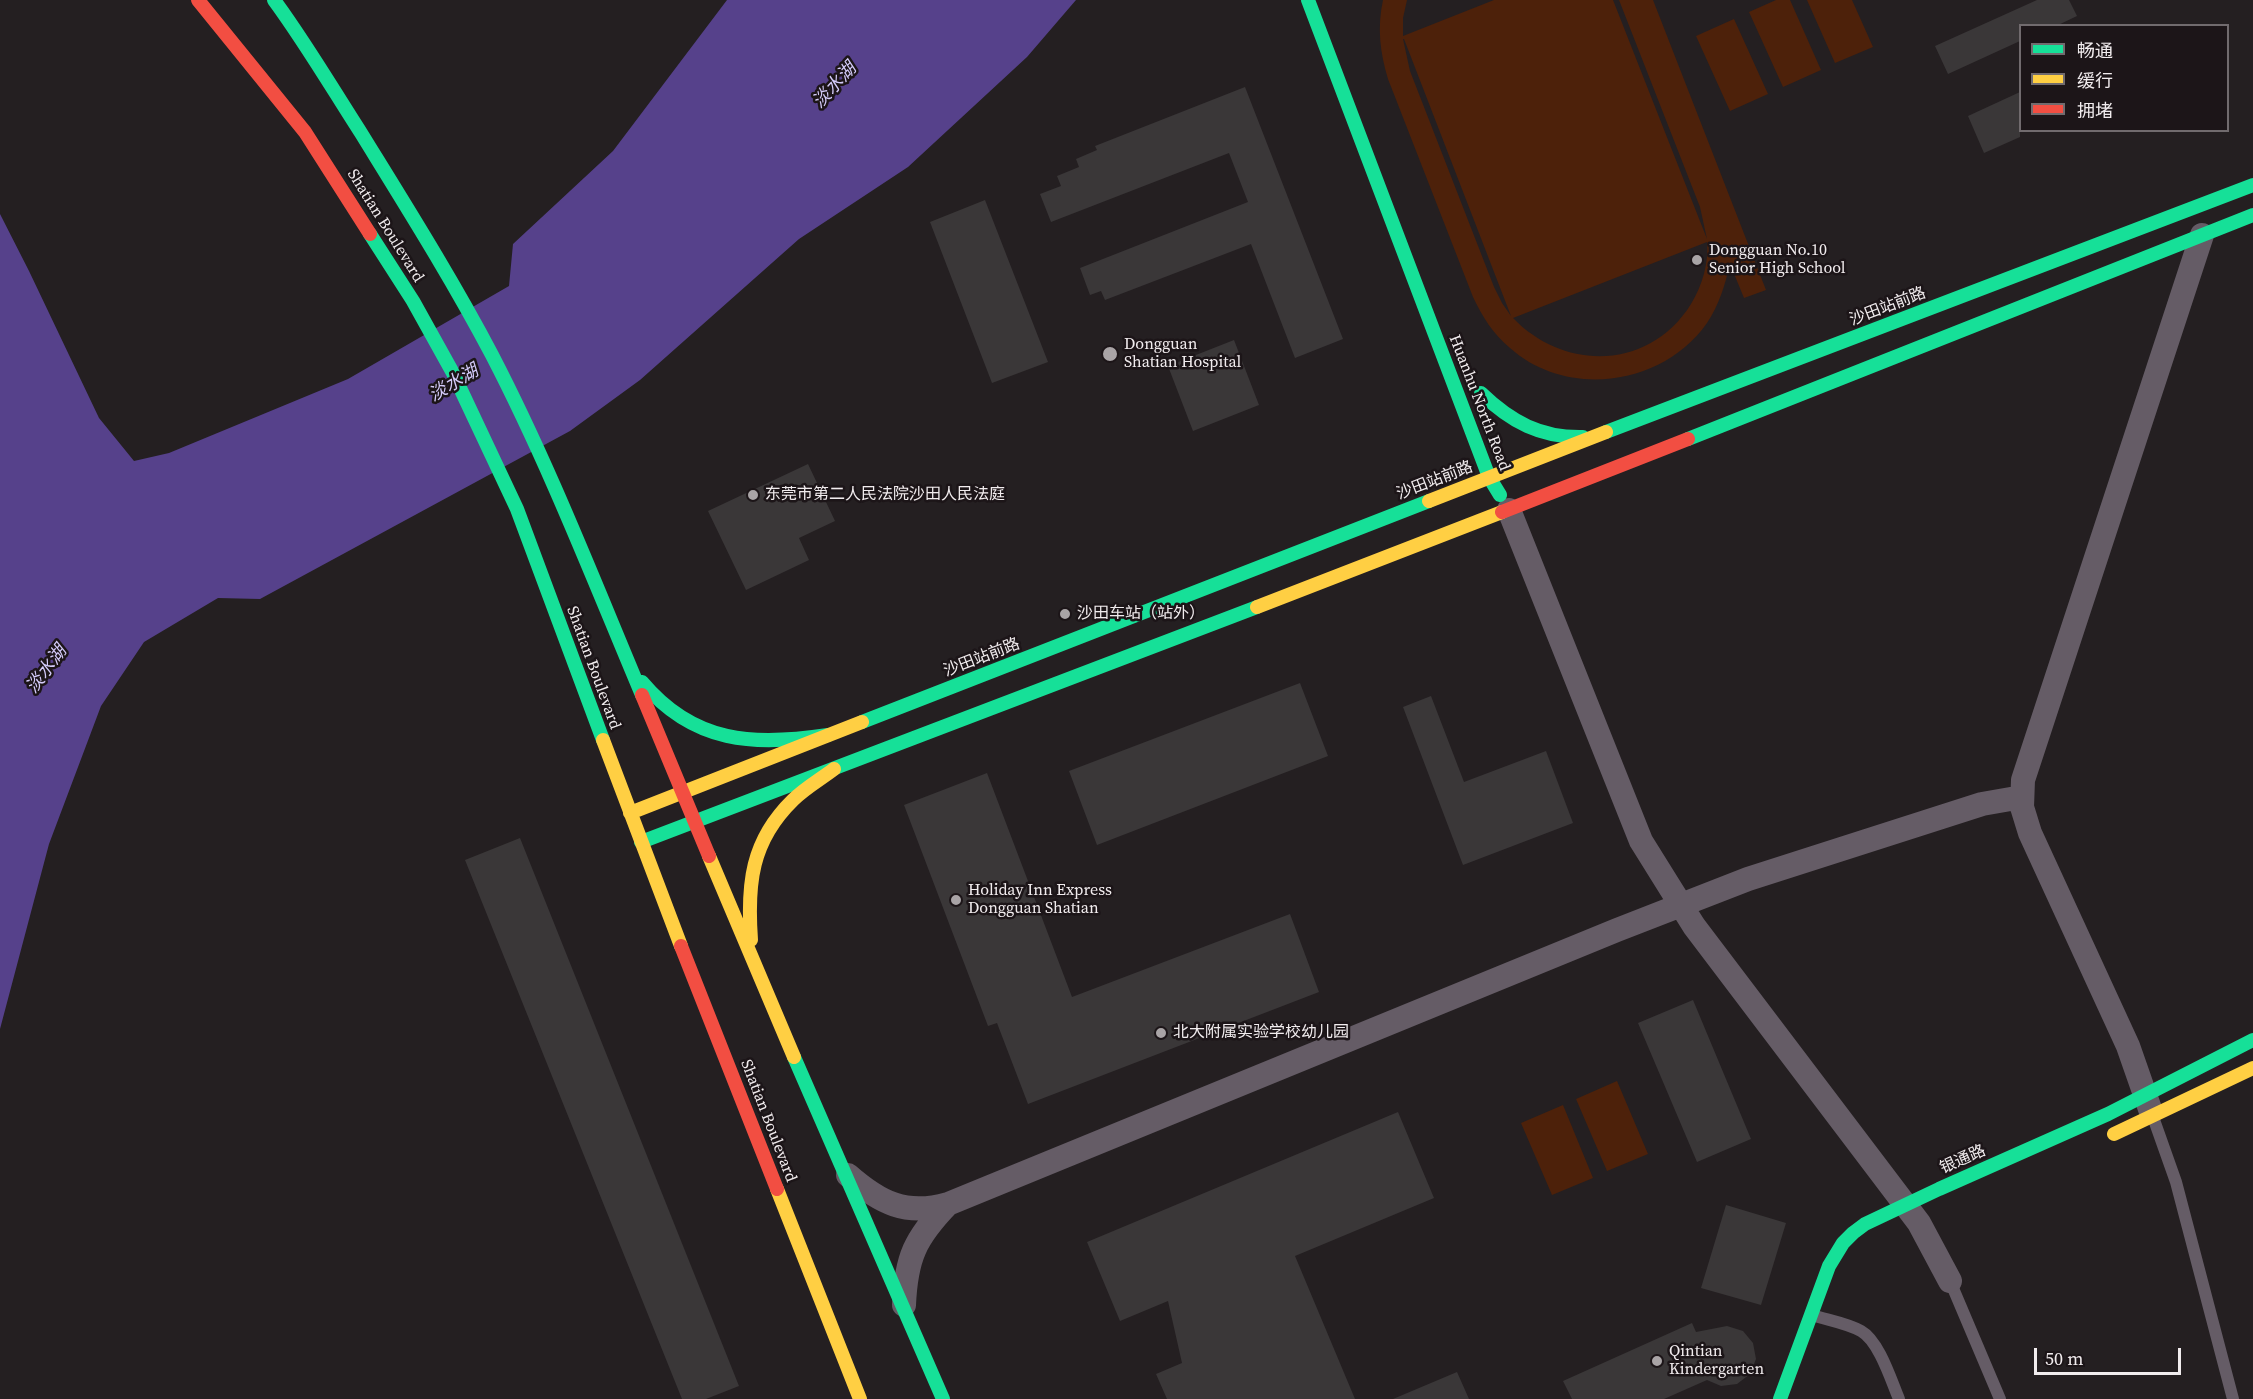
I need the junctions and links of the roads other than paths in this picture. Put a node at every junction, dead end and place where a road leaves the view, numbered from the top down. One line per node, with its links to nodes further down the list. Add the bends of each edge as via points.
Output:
1 (198, 0): 17 (street, Shatian Boulevard, via 305,132 453,373 517,509)
2 (274, 0): 12 (street, Shatian Boulevard, via 357,126 492,355 557,492)
3 (1308, 0): 10 (street, Huanhu North Road)
4 (2253, 184): 8 (street, 沙田站前路)
5 (2253, 215): 6 (street)
6 (2202, 235): 11 (street); 16 (street, via 2023,780)
7 (1489, 415): 8 (street, Huanhu North Road, via 1479,387 1499,412 1521,426 1571,439)
8 (1596, 436): 9 (street, 沙田站前路)
9 (1508, 464): 10 (street, 沙田站前路); 11 (street, Huanhu North Road)
10 (1489, 477): 11 (street, Huanhu North Road); 13 (street, 沙田站前路)
11 (1509, 510): 14 (street); 20 (street, via 1641,841)
12 (628, 662): 13 (street, via 648,689 704,731 737,741 780,742); 15 (street, Shatian Boulevard)
13 (828, 735): 15 (street, 沙田站前路)
14 (834, 769): 18 (street); 21 (street, via 795,798 762,838 753,866 749,919)
15 (682, 793): 17 (street, 沙田站前路); 18 (street, Shatian Boulevard)
16 (2022, 796): 20 (street, via 1982,804 1865,841); 24 (street, via 2030,833 2128,1046)
17 (630, 813): 19 (street, Shatian Boulevard)
18 (694, 822): 19 (street); 21 (street, Shatian Boulevard)
19 (641, 842): 33 (street, Shatian Boulevard)
20 (1680, 905): 27 (street); 28 (street)
21 (759, 977): 26 (street, Shatian Boulevard)
22 (2253, 1040): 24 (street, 银通路)
23 (2253, 1068): 24 (street, 银通路)
24 (2149, 1106): 25 (street, 银通路); 28 (street, 银通路); 39 (lane, via 2176,1182)
25 (2106, 1138)
26 (846, 1173): 27 (street, via 889,1204 931,1209); 31 (street, Shatian Boulevard)
27 (948, 1204): 31 (street, via 922,1234 910,1256)
28 (1916, 1218): 30 (street); 32 (street, 银通路, via 1865,1224 1843,1243 1829,1266)
29 (1844, 1268): 32 (street, 银通路)
30 (1950, 1281): 38 (lane)
31 (904, 1308): 34 (street, Shatian Boulevard)
32 (1816, 1317): 35 (street, 银通路); 36 (street, 银通路); 37 (lane, via 1860,1330 1869,1337)
33 (860, 1399)
34 (942, 1399)
35 (1780, 1399)
36 (1792, 1399)
37 (1899, 1399)
38 (2000, 1399)
39 (2233, 1399)

